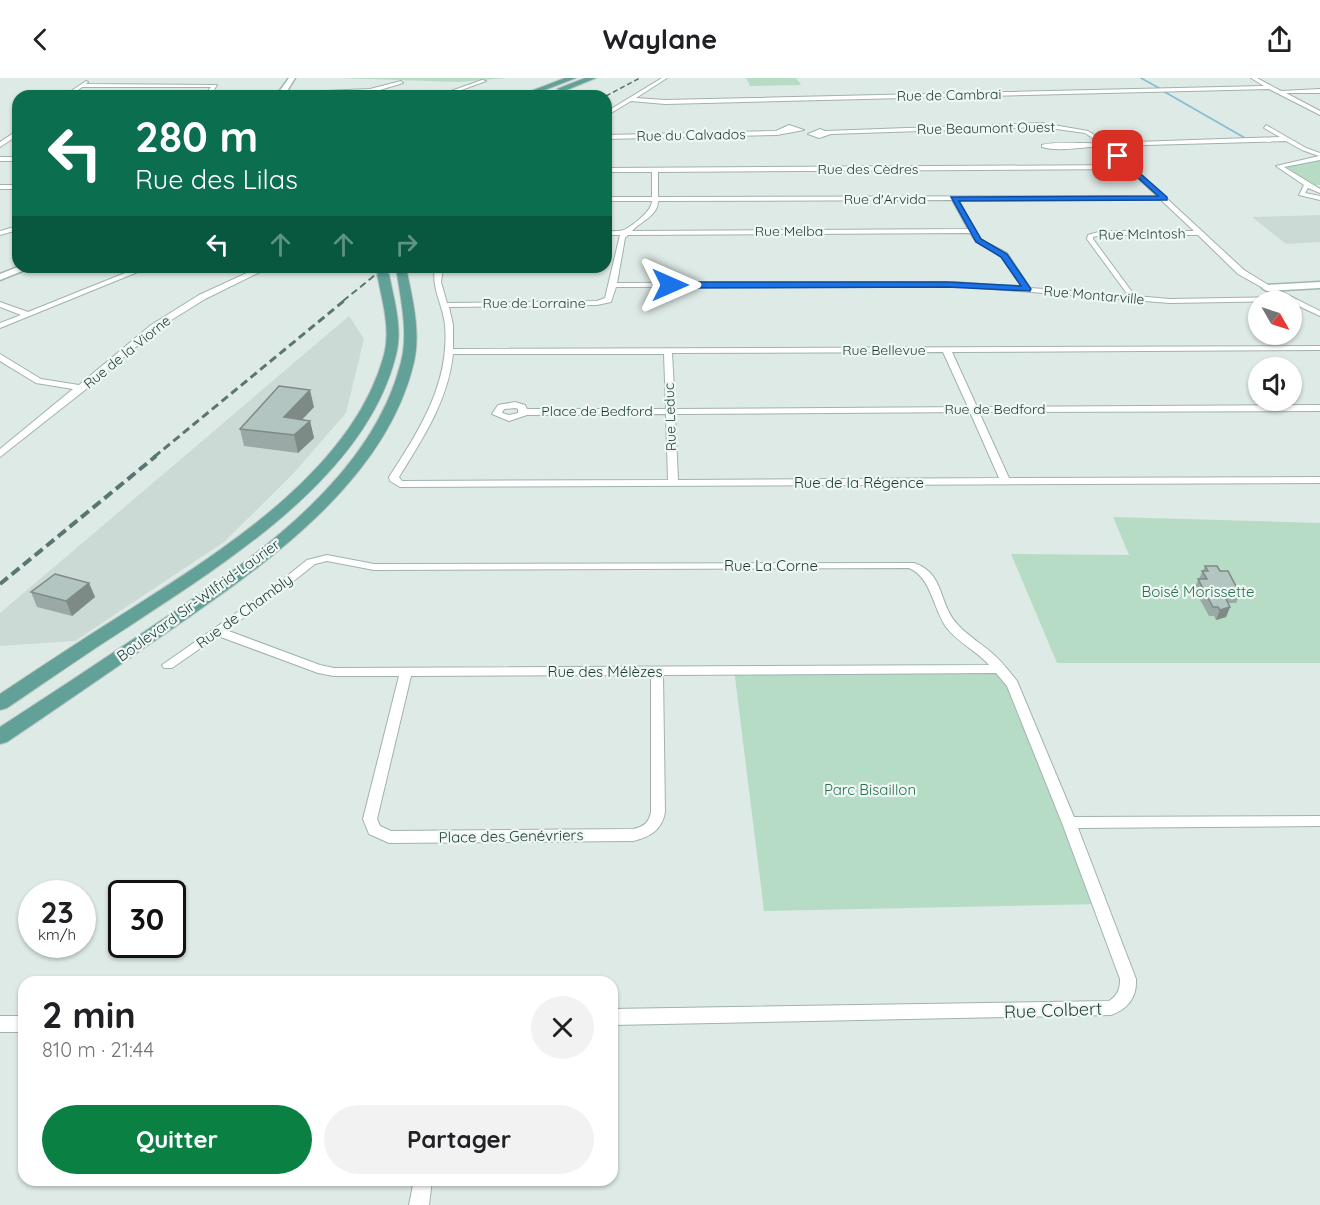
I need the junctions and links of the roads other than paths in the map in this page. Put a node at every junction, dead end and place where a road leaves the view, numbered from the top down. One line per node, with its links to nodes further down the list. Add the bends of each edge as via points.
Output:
1 (92, 78): 8 (street)
2 (572, 78): 14 (main road)
3 (592, 78): 15 (main road)
4 (665, 78): 18 (street)
5 (1253, 78): 9 (street)
6 (484, 81): 13 (street)
7 (401, 82): 12 (street)
8 (81, 86): 10 (street); 11 (street, via 215,85)
9 (1270, 87): 17 (street); 18 (street, Rue de Cambrai, via 665,102)
10 (75, 90)
11 (211, 90)
12 (376, 90)
13 (458, 90)
14 (539, 90)
15 (559, 90)
16 (1320, 91): 17 (street)
17 (1280, 92): 20 (street)
18 (629, 99): 19 (street)
19 (612, 110)
20 (1320, 112)
21 (1266, 127): 25 (street)
22 (827, 132): 26 (street, Rue Beaumont Ouest, via 1050,126 1083,131)
23 (777, 133): 24 (street, Rue du Calvados)
24 (612, 137)
25 (1286, 139): 26 (street); 28 (street)
26 (1105, 144): 27 (street); 29 (street, Rue Beaumont Ouest)
27 (1060, 146)
28 (1320, 157): 32 (street, via 1279,166)
29 (1130, 167): 31 (street, Rue des Cèdres); 37 (street, Rue Beaumont Ouest)
30 (612, 170): 31 (street, Rue des Cèdres)
31 (656, 170): 40 (street)
32 (1307, 185): 35 (street); 38 (street, via 1302,195)
33 (0, 187): 34 (street)
34 (9, 187): 36 (street)
35 (1320, 191)
36 (0, 193)
37 (1164, 198): 41 (street, Rue d'Arvida); 45 (street, Rue Beaumont Ouest)
38 (1320, 198)
39 (612, 199): 40 (street, Rue d'Arvida)
40 (656, 199): 41 (street, Rue d'Arvida); 43 (street, via 652,211)
41 (954, 199): 42 (street)
42 (973, 231): 43 (street, Rue Melba); 56 (street, via 981,243 1004,255)
43 (627, 232): 44 (street, Rue Melba); 47 (street, via 622,237)
44 (612, 233)
45 (1200, 234): 55 (street, Rue Beaumont Ouest, via 1241,272); 58 (street, Rue McIntosh, via 1090,236)
46 (612, 266): 47 (street)
47 (617, 266): 53 (street)
48 (131, 273): 63 (street)
49 (253, 273): 71 (street, Rue de la Viorne, via 168,318)
50 (384, 273): 86 (main road, Boulevard Sir-Wilfrid-Laurier, via 392,323 386,367 363,416 327,463 276,512 219,557)
51 (401, 273): 87 (main road, Boulevard Sir-Wilfrid-Laurier, via 411,331 406,369 385,421 348,473 302,522 249,567)
52 (438, 273): 61 (street, via 437,284)
53 (613, 285): 56 (street, Rue Montarville, via 947,284); 61 (street, Rue de Lorraine, via 610,298 597,303)
54 (1320, 285): 55 (street)
55 (1267, 288): 57 (street, Rue Beaumont Ouest)
56 (1027, 289): 58 (street, Rue Montarville)
57 (1273, 291)
58 (1132, 298): 59 (street, Rue Montarville, via 1184,302)
59 (1248, 300)
60 (0, 304): 63 (street)
61 (444, 305): 69 (street, via 449,322)
62 (1302, 305): 64 (street, Rue Beaumont Ouest)
63 (27, 314): 65 (street)
64 (1320, 314)
65 (0, 326)
66 (1320, 348): 67 (street, Rue Bellevue)
67 (946, 349): 68 (street, Rue Bellevue); 73 (street)
68 (668, 350): 69 (street, Rue Bellevue); 74 (street, Rue Leduc)
69 (448, 352): 79 (street, Rue de la Régence, via 436,405 418,443 394,477 398,483)
70 (0, 357): 71 (street, via 39,381)
71 (82, 388): 76 (street, Rue de la Viorne)
72 (1320, 408): 73 (street, Rue de Bedford)
73 (973, 409): 74 (street, Rue de Bedford); 78 (street)
74 (670, 411): 75 (street, Place de Bedford); 79 (street, Rue Leduc)
75 (525, 412)
76 (0, 454)
77 (1320, 480): 78 (street, Rue de la Régence)
78 (1006, 482): 79 (street, Rue de la Régence)
79 (673, 483)
80 (322, 559): 81 (street, Rue de Chambly, via 309,563); 83 (street, Rue La Corne, via 374,567 910,565 928,575 952,626)
81 (216, 631): 82 (street, Rue de Chambly); 84 (street, Rue des Mélèzes, via 323,670)
82 (168, 665)
83 (1002, 669): 85 (street, Rue des Mélèzes); 89 (street, Rue La Corne, via 1013,684)
84 (406, 672): 85 (street, Rue des Mélèzes); 85 (street, Place des Genévriers, via 371,816 374,830 389,837 633,835 651,829 658,812)
85 (657, 672)
86 (0, 703)
87 (0, 737)
88 (1320, 821): 89 (street)
89 (1069, 823): 90 (street, Rue Colbert, via 1128,979 1124,999 1111,1008)
90 (618, 1017)
91 (0, 1024): 92 (street)
92 (18, 1024)
93 (422, 1186): 94 (street)
94 (419, 1205)

